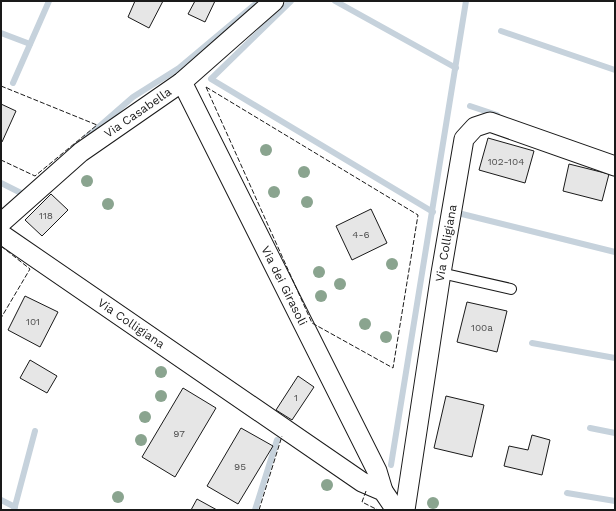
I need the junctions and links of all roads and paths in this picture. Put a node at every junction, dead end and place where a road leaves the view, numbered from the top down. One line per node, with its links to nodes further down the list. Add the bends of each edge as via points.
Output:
1 (274, 1): 2 (street, Via Casabella)
2 (182, 82): 4 (street, Via Casabella, via 81,152); 8 (street, Via dei Girasoli, via 377,471)
3 (615, 166): 6 (street, Via Colligiana, via 490,122 475,127 464,139)
4 (1, 223)
5 (1, 234): 8 (street, Via Colligiana, via 362,482)
6 (441, 273): 7 (lane); 10 (street, Via Colligiana)
7 (511, 290)
8 (383, 491): 9 (street)
9 (396, 510)
10 (405, 510)

